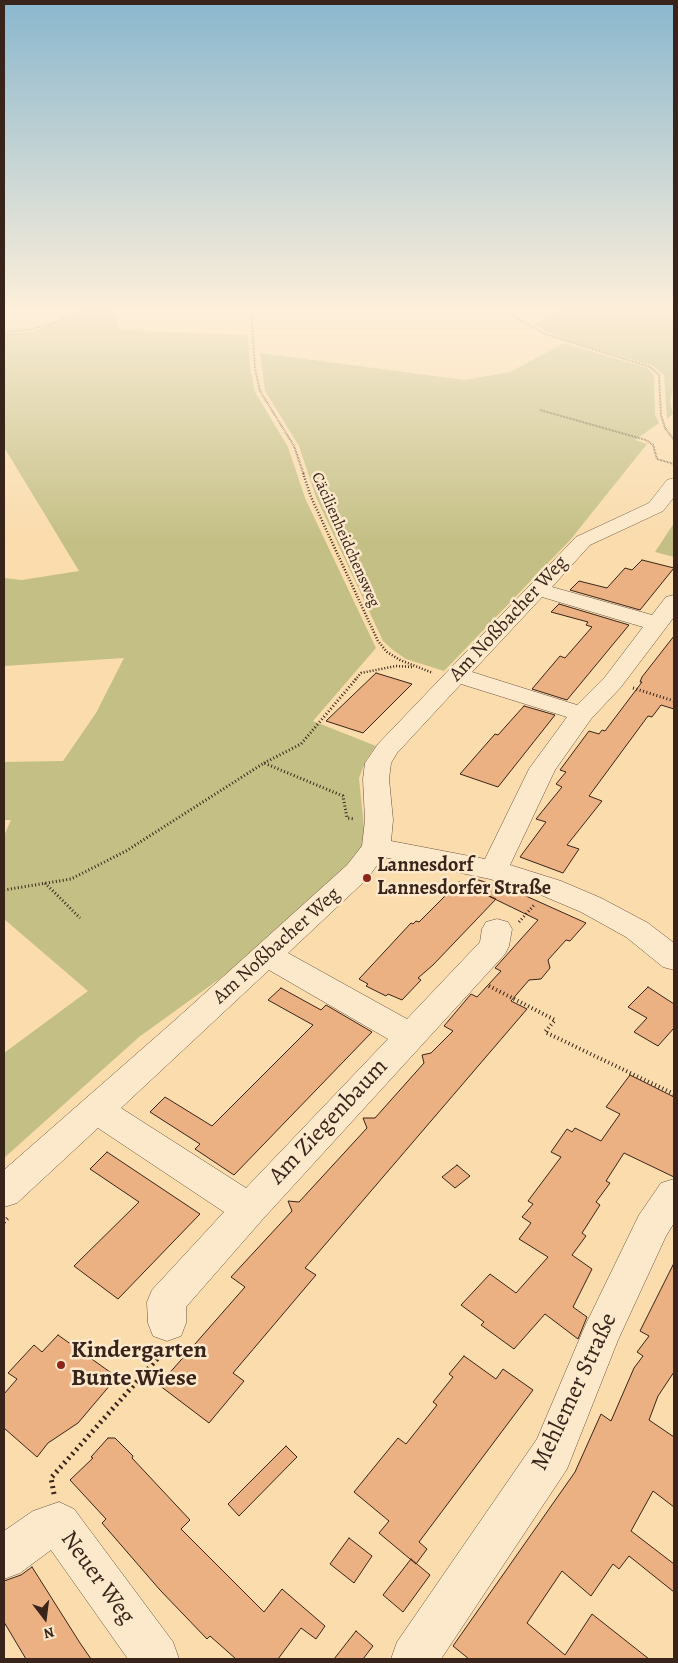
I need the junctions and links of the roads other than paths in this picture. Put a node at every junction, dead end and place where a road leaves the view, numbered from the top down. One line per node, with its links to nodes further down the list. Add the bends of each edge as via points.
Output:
1 (674, 484): 2 (street, Am Noßbacher Weg, via 656,507 583,541)
2 (537, 590): 4 (street); 5 (street, Am Noßbacher Weg)
3 (674, 602): 4 (street)
4 (657, 624): 6 (street, via 613,682)
5 (456, 675): 6 (street); 7 (street, Am Noßbacher Weg, via 387,749 378,763)
6 (582, 714): 8 (street, via 542,769)
7 (378, 833): 8 (street); 10 (street, Am Noßbacher Weg, via 363,864)
8 (494, 870): 11 (street, via 591,905 637,930)
9 (496, 929): 12 (street, Am Ziegenbaum, via 494,946)
10 (267, 955): 12 (street); 13 (street, Am Noßbacher Weg)
11 (674, 959)
12 (410, 1036): 16 (street, Am Ziegenbaum)
13 (96, 1109): 14 (street, Am Noßbacher Weg); 16 (street)
14 (4, 1192)
15 (674, 1194): 20 (street, Mehlemer Straße, via 652,1226 599,1339 552,1454)
16 (249, 1209): 17 (street, Am Ziegenbaum, via 166,1302)
17 (167, 1323)
18 (4, 1557): 19 (street, Neuer Weg, via 48,1526 59,1524)
19 (156, 1659)
20 (414, 1659)

